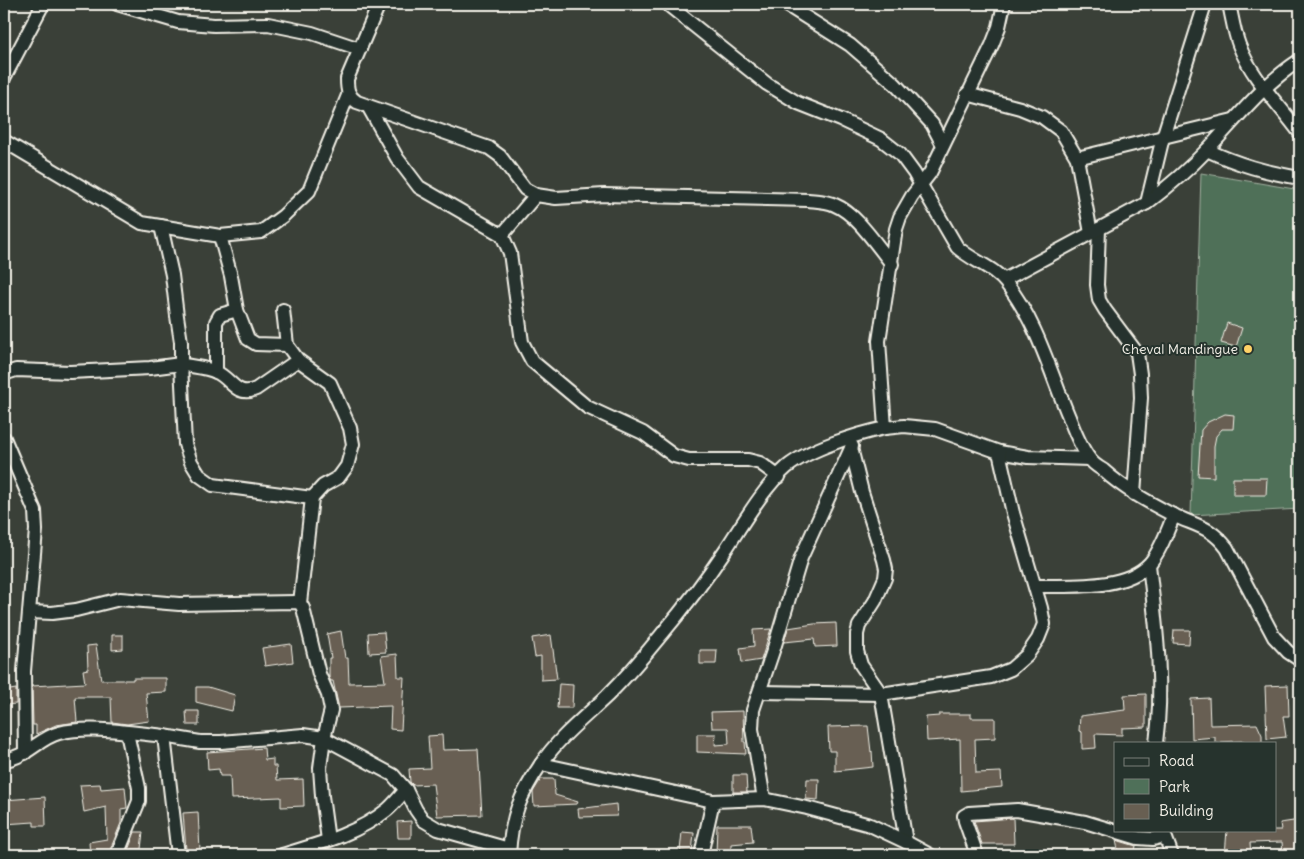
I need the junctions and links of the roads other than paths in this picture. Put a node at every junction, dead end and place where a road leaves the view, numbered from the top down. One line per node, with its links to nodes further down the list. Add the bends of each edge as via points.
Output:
1 (43, 4): 11 (street)
2 (117, 4): 9 (street, via 178,22 268,24 312,33)
3 (379, 4): 9 (street)
4 (667, 4): 24 (street, via 767,84 798,103 881,139 900,154)
5 (785, 4): 20 (street, via 850,45 895,84 932,124)
6 (1004, 4): 14 (street, via 992,45)
7 (1205, 4): 18 (street)
8 (1229, 4): 12 (street, via 1239,45)
9 (360, 49): 13 (street, via 347,79)
10 (1300, 60): 12 (street)
11 (4, 78)
12 (1263, 88): 16 (street); 17 (street)
13 (349, 93): 15 (street, via 351,98); 29 (street, via 309,191 261,232)
14 (967, 94): 20 (street); 22 (street, via 1042,117 1060,131)
15 (368, 106): 25 (street, via 489,148 500,156 524,189); 30 (street, via 396,158 419,187)
16 (1233, 120): 18 (street); 21 (street)
17 (1300, 133)
18 (1164, 137): 22 (street); 26 (street)
19 (4, 141): 27 (street, via 142,223)
20 (943, 145): 24 (street)
21 (1206, 150): 23 (street, via 1260,171); 26 (street)
22 (1077, 158): 28 (street)
23 (1300, 178)
24 (921, 185): 31 (street, via 900,217); 32 (street, via 957,247)
25 (536, 195): 30 (street); 31 (street, via 556,198 604,195 808,200 833,204 856,220)
26 (1147, 202): 28 (street)
27 (161, 226): 29 (street); 37 (street, via 172,275)
28 (1095, 231): 32 (street); 47 (street, via 1099,300 1137,353 1141,398)
29 (220, 236): 33 (street)
30 (502, 236): 46 (street, via 510,253 522,342 532,361 587,408 643,433 674,456 689,460 748,460 760,463)
31 (892, 264): 40 (street, via 879,341)
32 (1004, 280): 45 (street, via 1027,315)
33 (237, 310): 35 (street, via 248,339 256,344); 38 (street, via 220,315 216,322)
34 (283, 310): 35 (street)
35 (287, 345): 36 (street)
36 (298, 360): 38 (street, via 249,392 242,391); 48 (street, via 330,384 350,428 353,444 347,466 339,478 323,486)
37 (182, 364): 38 (street); 39 (street, via 70,372 16,370); 48 (street, via 185,444 199,475 213,485)
38 (216, 372)
39 (4, 374)
40 (885, 428): 41 (street); 44 (street, via 934,429)
41 (857, 434): 43 (street); 46 (street, via 800,458)
42 (4, 438): 53 (street, via 36,511)
43 (851, 448): 55 (street, via 801,558); 56 (street, via 886,569 875,601 859,626 856,642 861,665)
44 (998, 452): 45 (street, via 1028,457); 51 (street)
45 (1089, 459): 47 (street)
46 (779, 476): 63 (street, via 661,636 606,696 555,744)
47 (1134, 494): 49 (street)
48 (312, 498): 52 (street)
49 (1174, 515): 50 (street); 54 (street, via 1208,529 1220,538 1274,637)
50 (1149, 565): 51 (street, via 1120,580 1105,583); 60 (street, via 1160,691)
51 (1035, 586): 56 (street, via 1044,624 1028,655 1011,669 991,677)
52 (300, 603): 53 (street, via 178,604 120,598 76,610); 59 (street, via 331,710)
53 (30, 612): 61 (street, via 24,671)
54 (1300, 660)
55 (760, 692): 56 (street); 65 (street, via 753,710 752,729)
56 (881, 694): 71 (street)
57 (128, 733): 58 (street); 61 (street, via 73,730 52,735); 73 (street, via 139,802)
58 (164, 736): 59 (street, via 200,742 303,735); 74 (street)
59 (324, 738): 64 (street, via 393,775); 70 (street, via 320,768)
60 (1156, 742)
61 (25, 753): 62 (street)
62 (4, 760)
63 (541, 764): 66 (street); 72 (street, via 518,802)
64 (406, 790): 70 (street, via 373,820); 72 (street, via 416,810 430,825)
65 (764, 799): 66 (street); 71 (street, via 870,825)
66 (713, 801): 76 (street)
67 (1114, 831): 78 (street, via 1017,810 969,813 964,816)
68 (1118, 832): 69 (street, via 1154,839)
69 (1163, 833): 79 (street)
70 (328, 840): 75 (street)
71 (906, 842): 77 (street)
72 (509, 852)
73 (117, 855)
74 (178, 855)
75 (282, 855)
76 (701, 855)
77 (930, 855)
78 (977, 855)
79 (1172, 855)

